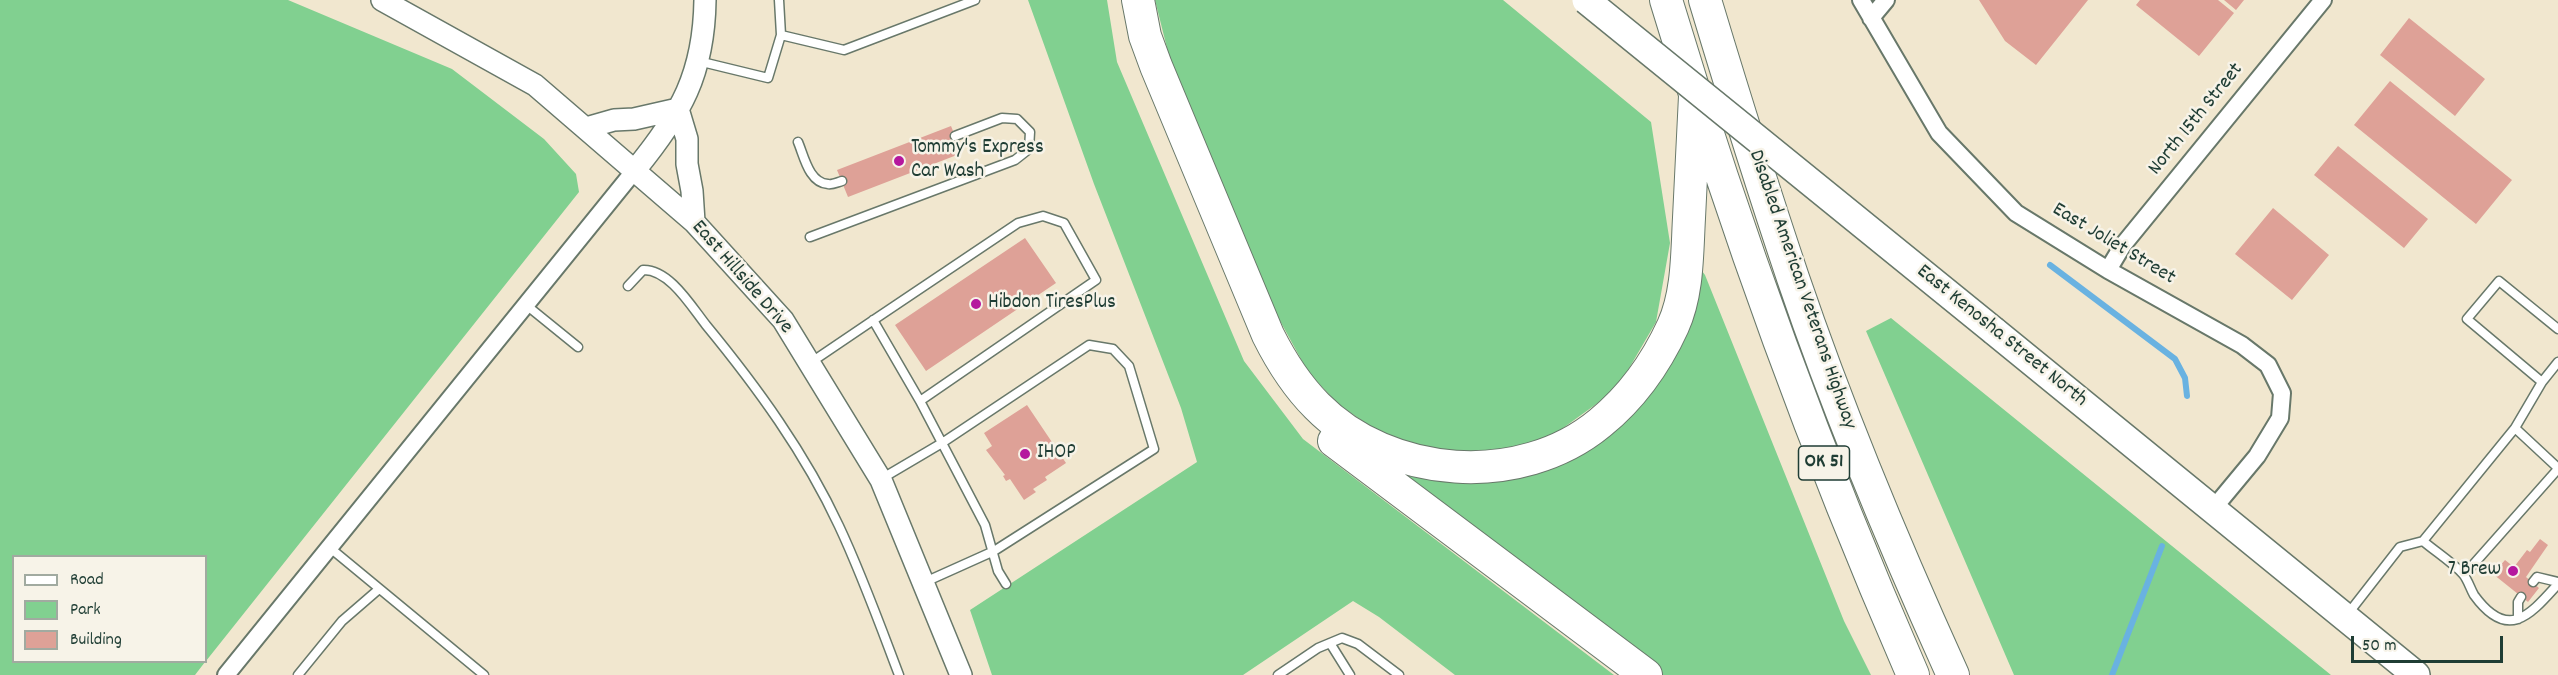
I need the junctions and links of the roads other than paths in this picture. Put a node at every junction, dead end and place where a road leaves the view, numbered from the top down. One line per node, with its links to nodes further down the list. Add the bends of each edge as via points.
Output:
1 (382, 0): 18 (street, East Hillside Drive, via 535,85)
2 (705, 0): 15 (street)
3 (779, 0): 14 (lane)
4 (975, 0): 14 (lane, via 844,50)
5 (1122, 0): 61 (highway, via 1136,62 1247,326 1283,392 1307,419 1337,443)
6 (1138, 0): 16 (highway, via 1156,66 1281,360 1318,407 1339,424 1383,450 1430,464 1504,465 1557,449 1599,424 1647,374 1675,322 1683,293)
7 (1586, 0): 39 (main road, East Kenosha Street North, bridge)
8 (1666, 0): 16 (highway, Disabled American Veterans Highway / OK 51)
9 (1705, 0): 63 (highway, Disabled American Veterans Highway / OK 51, via 1794,279 1912,586)
10 (1861, 0): 13 (street, East Joliet Street)
11 (1886, 0): 13 (street)
12 (2323, 0): 25 (street, North 15th Street, via 2123,245)
13 (1871, 18): 25 (street, East Joliet Street, via 1939,133 1979,177 2016,213)
14 (781, 35): 15 (lane, via 768,78)
15 (699, 61): 17 (street)
16 (1695, 96): 62 (highway, Disabled American Veterans Highway / OK 51, via 1744,248 1812,432)
17 (678, 110): 18 (street); 21 (street); 23 (street, via 687,139)
18 (586, 128): 21 (street, East Hillside Drive)
19 (955, 136): 24 (lane, via 1002,118 1017,119 1030,132 1029,148 1015,160)
20 (798, 142): 22 (lane, via 816,179 828,184)
21 (635, 170): 23 (street, East Hillside Drive); 27 (street)
22 (842, 181)
23 (694, 222): 32 (street, East Hillside Drive, via 783,320)
24 (810, 237)
25 (2108, 270): 39 (street, East Joliet Street, via 2242,345 2268,365 2282,393 2280,418 2271,436)
26 (628, 286): 56 (lane, via 643,270 654,270 663,276 690,304 770,406 839,525)
27 (525, 304): 30 (lane); 41 (street)
28 (873, 320): 32 (lane); 34 (lane); 34 (lane, via 1018,223 1043,216 1064,223 1096,280)
29 (2558, 329): 33 (lane, via 2499,280 2467,319)
30 (578, 346)
31 (2558, 362): 33 (lane)
32 (809, 363): 38 (street, East Hillside Drive)
33 (2542, 382): 35 (lane)
34 (920, 401): 36 (lane)
35 (2515, 428): 37 (lane); 40 (lane)
36 (942, 443): 38 (lane); 42 (lane, via 985,525); 42 (lane, via 1089,345 1113,350 1129,366 1154,449)
37 (2558, 468): 43 (lane)
38 (881, 480): 44 (street, East Hillside Drive)
39 (2213, 509): 50 (main road, East Kenosha Street North)
40 (2423, 541): 43 (lane); 50 (lane, via 2400,547)
41 (329, 547): 48 (lane); 53 (street)
42 (994, 551): 44 (lane); 47 (lane, via 998,571)
43 (2464, 575): 51 (lane, via 2488,610 2503,620)
44 (924, 582): 57 (street, East Hillside Drive)
45 (2533, 582): 46 (lane, via 2537,577)
46 (2558, 583): 51 (lane, via 2532,613)
47 (1006, 584)
48 (379, 589): 54 (lane, via 342,621); 55 (lane)
49 (2521, 597): 51 (lane)
50 (2345, 617): 64 (main road, East Kenosha Street North)
51 (2518, 619)
52 (1330, 644): 58 (lane); 59 (lane); 60 (lane, via 1342,638 1358,644)
53 (226, 675)
54 (298, 675)
55 (484, 675)
56 (899, 675)
57 (961, 675)
58 (1279, 675)
59 (1350, 675)
60 (1400, 675)
61 (1646, 675)
62 (1913, 675)
63 (1953, 675)
64 (2416, 675)

